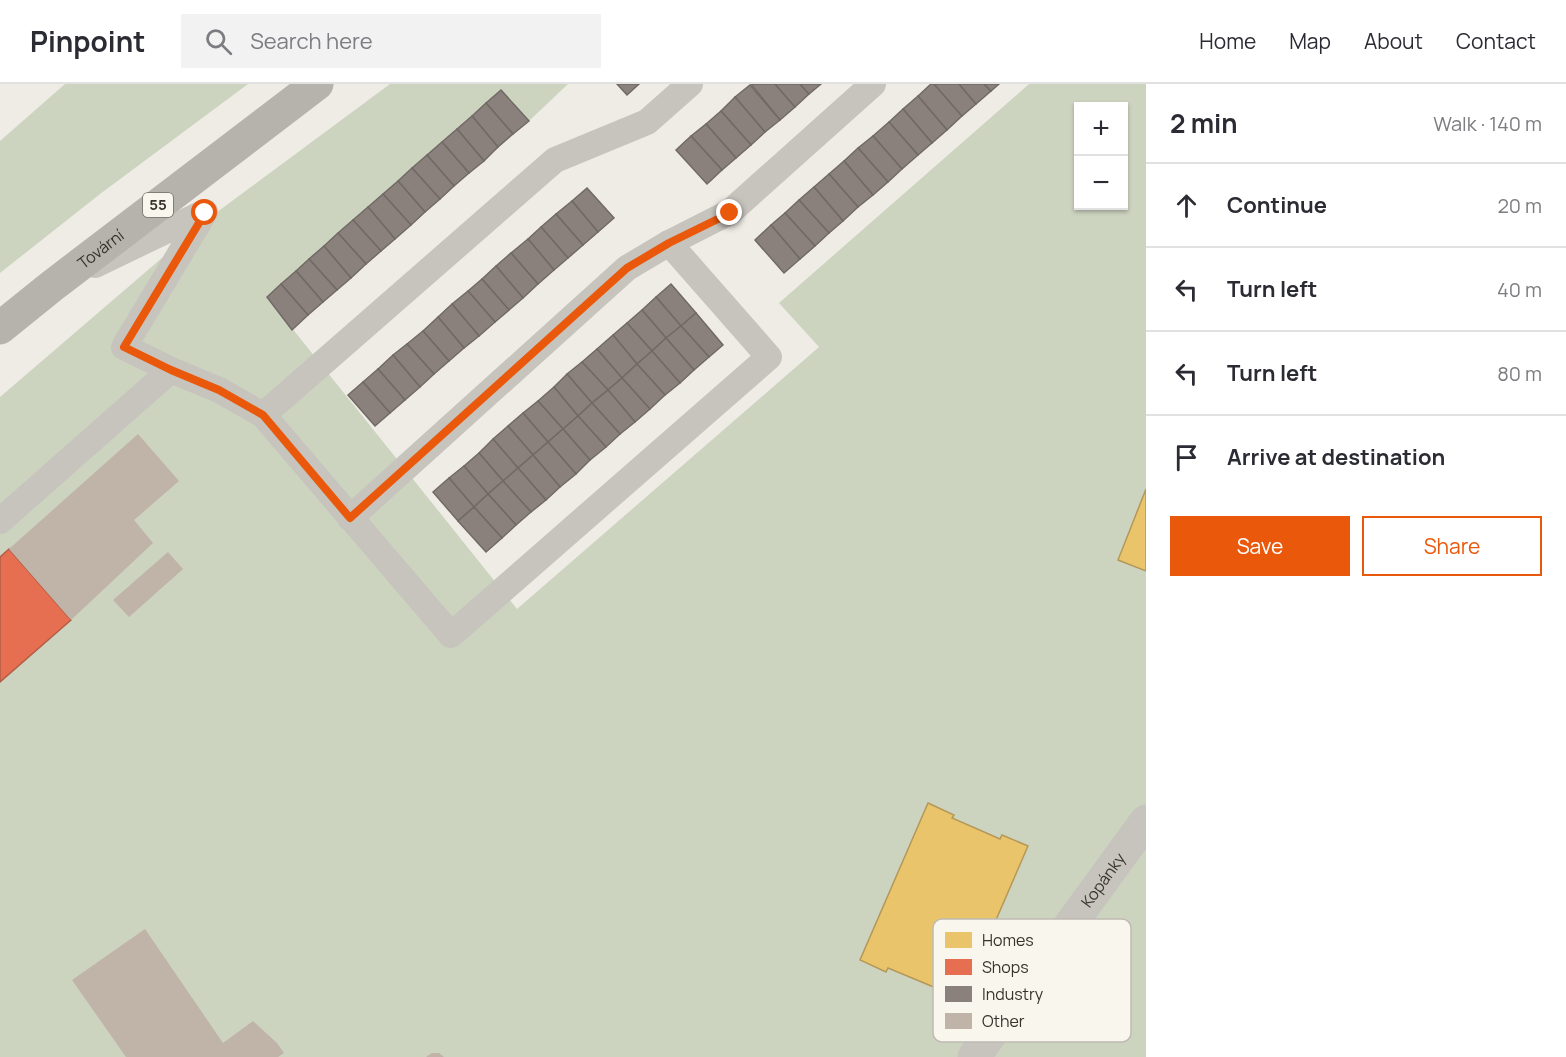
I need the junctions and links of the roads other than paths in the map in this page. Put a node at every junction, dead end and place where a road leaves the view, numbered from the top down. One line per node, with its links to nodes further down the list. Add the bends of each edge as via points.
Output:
1 (317, 84): 5 (main road, Tovární / 55)
2 (690, 84): 8 (lane, via 647,122 555,160)
3 (873, 84): 4 (lane, via 730,213)
4 (669, 243): 9 (lane, via 627,268); 9 (lane, via 769,357 451,635)
5 (52, 286): 6 (main road, Tovární / 55); 7 (lane, via 205,213 124,347)
6 (0, 328)
7 (171, 370): 8 (lane, via 219,390); 10 (lane)
8 (263, 415): 9 (lane)
9 (350, 518)
10 (0, 521)
11 (1146, 821): 12 (street, Kopánky)
12 (1075, 919)
13 (985, 1042): 14 (street, Kopánky)
14 (974, 1057)

